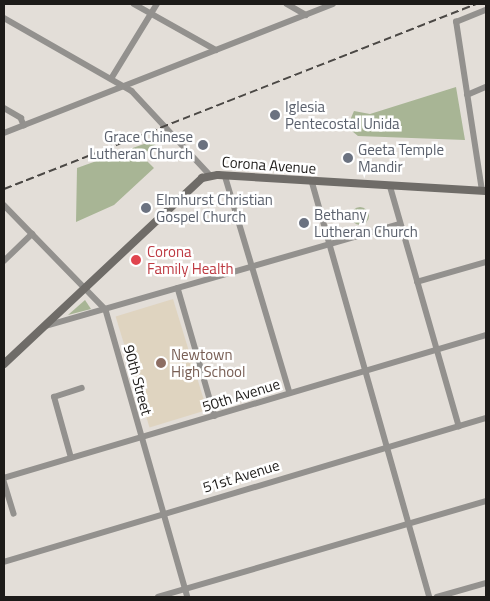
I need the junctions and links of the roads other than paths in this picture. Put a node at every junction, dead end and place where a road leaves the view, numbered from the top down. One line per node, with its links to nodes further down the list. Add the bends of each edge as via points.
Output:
1 (134, 4): 6 (street)
2 (157, 4): 6 (street)
3 (287, 4): 7 (street)
4 (333, 4): 7 (street)
5 (486, 10): 13 (street, via 456,22)
6 (151, 14): 9 (street); 10 (street)
7 (306, 15): 9 (street)
8 (4, 18): 10 (street)
9 (216, 50): 11 (street)
10 (111, 79): 11 (street)
11 (123, 86): 15 (street); 18 (street, via 170,130)
12 (486, 87): 13 (street)
13 (467, 95): 17 (street)
14 (4, 108): 15 (street, via 22,118)
15 (24, 125): 16 (street)
16 (4, 133)
17 (483, 174): 22 (street)
18 (210, 175): 19 (street, Corona Avenue); 31 (street, Corona Avenue, via 198,180)
19 (225, 175): 20 (street, Corona Avenue); 29 (street)
20 (312, 181): 21 (street, Corona Avenue); 26 (street)
21 (390, 186): 22 (street, Corona Avenue); 24 (street)
22 (484, 191)
23 (4, 205): 25 (street, 90th Street)
24 (400, 224): 26 (street); 30 (street)
25 (32, 234): 27 (street); 31 (street, 90th Street)
26 (327, 245): 29 (street); 38 (street)
27 (4, 261)
28 (486, 262): 30 (street)
29 (252, 267): 32 (street); 40 (street)
30 (418, 282): 36 (street)
31 (85, 288): 33 (street, 90th Street); 34 (street, Corona Avenue)
32 (178, 288): 33 (street); 41 (street)
33 (106, 310): 34 (street); 44 (street, 90th Street)
34 (41, 328): 37 (street, Corona Avenue)
35 (486, 335): 36 (street, 50th Avenue)
36 (437, 349): 38 (street, 50th Avenue); 43 (street)
37 (4, 364)
38 (364, 371): 40 (street, 50th Avenue); 45 (street)
39 (82, 388): 46 (street, via 54,396)
40 (290, 393): 41 (street, 50th Avenue)
41 (215, 416): 44 (street, 50th Avenue)
42 (486, 418): 43 (street, 51st Avenue)
43 (459, 426): 45 (street, 51st Avenue)
44 (141, 438): 46 (street, 50th Avenue); 50 (street, 90th Street)
45 (386, 446): 50 (street, 51st Avenue); 51 (street)
46 (71, 458): 47 (street, 50th Avenue)
47 (4, 479): 49 (street)
48 (486, 501): 51 (street)
49 (14, 513)
50 (162, 513): 52 (street, 51st Avenue); 54 (street, 90th Street)
51 (409, 524): 54 (street); 57 (street)
52 (4, 562)
53 (486, 583): 58 (street)
54 (185, 589): 55 (street); 56 (street, 90th Street)
55 (158, 597)
56 (188, 597)
57 (430, 597)
58 (437, 597)

